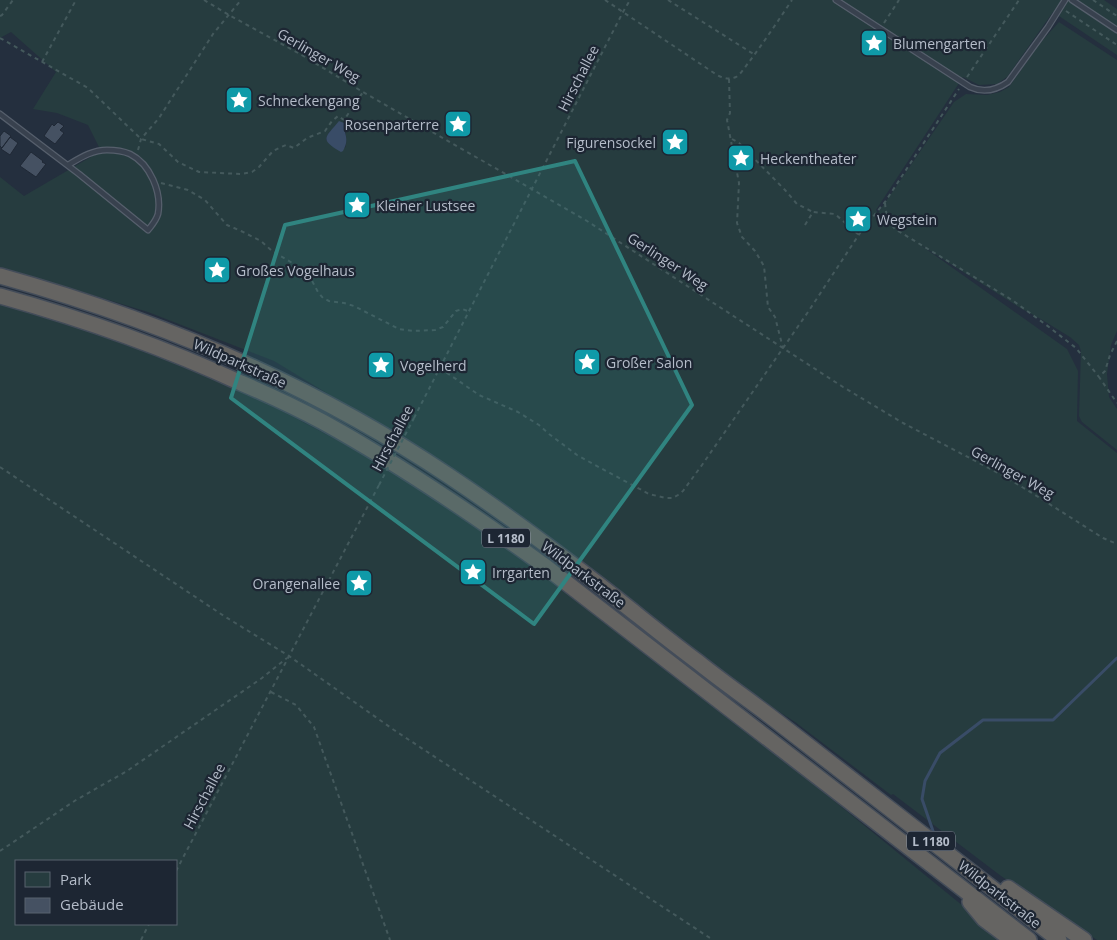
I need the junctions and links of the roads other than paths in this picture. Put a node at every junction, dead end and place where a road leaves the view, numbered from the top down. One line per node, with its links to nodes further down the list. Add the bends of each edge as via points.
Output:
1 (836, 0): 2 (lane, via 964,83 986,91 1008,82)
2 (1065, 0)
3 (1072, 0): 4 (lane)
4 (1117, 30)
5 (0, 114): 6 (lane)
6 (68, 165): 6 (lane, via 105,150 128,153 136,158 156,186 158,214 154,222 148,230)
7 (0, 276): 9 (highway, Wildparkstraße / L 1180, via 98,306 217,351 325,403 384,436 447,475 586,574)
8 (0, 296): 10 (highway, Wildparkstraße / L 1180, via 143,341 203,366 322,422 406,471 542,564)
9 (802, 741): 13 (highway, Wildparkstraße / L 1180); 14 (highway, via 857,774 1015,894)
10 (953, 881): 11 (highway, via 984,919); 12 (highway, Wildparkstraße / L 1180)
11 (1012, 940)
12 (1029, 940)
13 (1059, 940)
14 (1084, 940)

